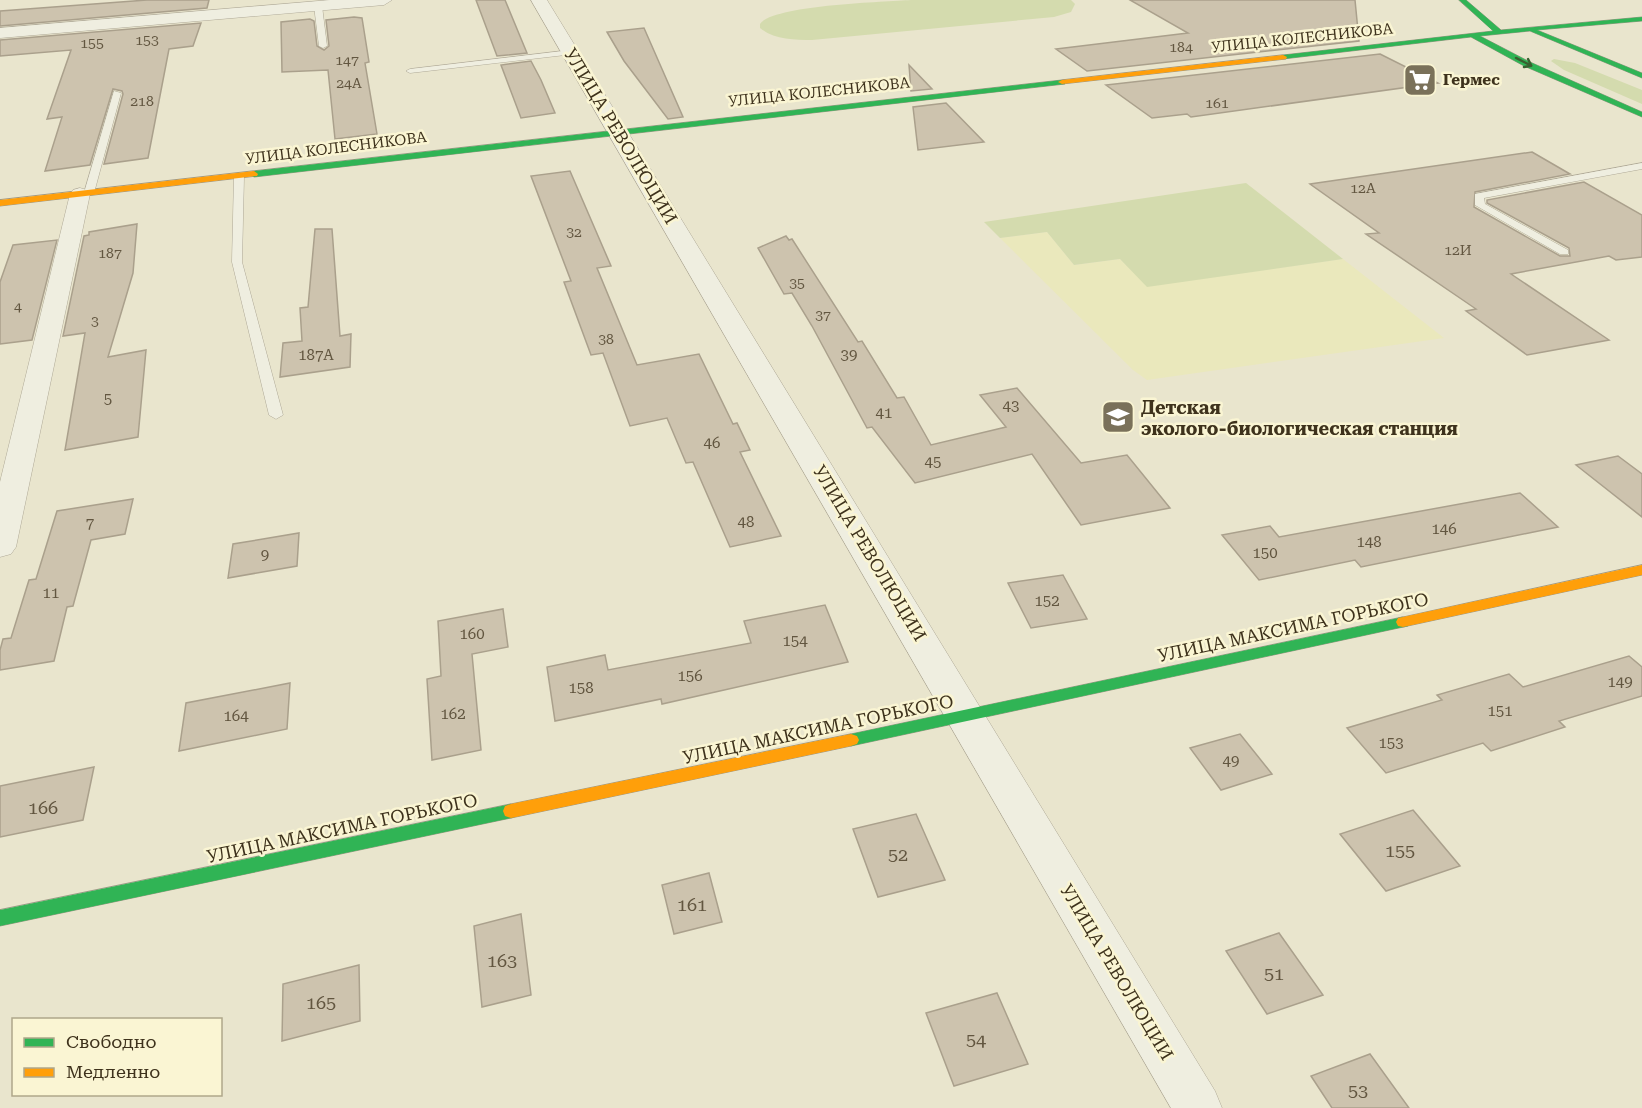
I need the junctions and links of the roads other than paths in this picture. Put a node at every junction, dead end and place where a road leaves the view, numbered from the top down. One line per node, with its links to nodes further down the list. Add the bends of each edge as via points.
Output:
1 (384, 0): 4 (street)
2 (540, 0): 11 (street, УЛИЦА РЕВОЛЮЦИИ)
3 (1462, 0): 7 (street)
4 (318, 6): 8 (street); 10 (lane)
5 (1642, 19): 6 (street, УЛИЦА КОЛЕСНИКОВА)
6 (1527, 29): 7 (street, УЛИЦА КОЛЕСНИКОВА); 13 (street)
7 (1500, 32): 9 (street, УЛИЦА КОЛЕСНИКОВА)
8 (0, 33)
9 (1472, 35): 15 (street, one-way to 15); 16 (street, УЛИЦА КОЛЕСНИКОВА)
10 (323, 46)
11 (571, 52): 12 (lane); 16 (street, УЛИЦА РЕВОЛЮЦИИ)
12 (410, 71)
13 (1642, 76)
14 (117, 93): 19 (lane)
15 (1642, 115)
16 (618, 132): 18 (street, УЛИЦА КОЛЕСНИКОВА); 25 (street, УЛИЦА РЕВОЛЮЦИИ)
17 (1642, 166): 21 (lane, via 1479,196 1480,205)
18 (239, 176): 19 (street, УЛИЦА КОЛЕСНИКОВА); 22 (lane, via 237,262)
19 (85, 194): 20 (street, УЛИЦА КОЛЕСНИКОВА); 23 (street)
20 (0, 203)
21 (1563, 252)
22 (276, 415)
23 (0, 547)
24 (1642, 570): 25 (street, УЛИЦА МАКСИМА ГОРЬКОГО)
25 (967, 716): 26 (street, УЛИЦА МАКСИМА ГОРЬКОГО); 27 (street, УЛИЦА РЕВОЛЮЦИИ)
26 (0, 918)
27 (1198, 1108)

